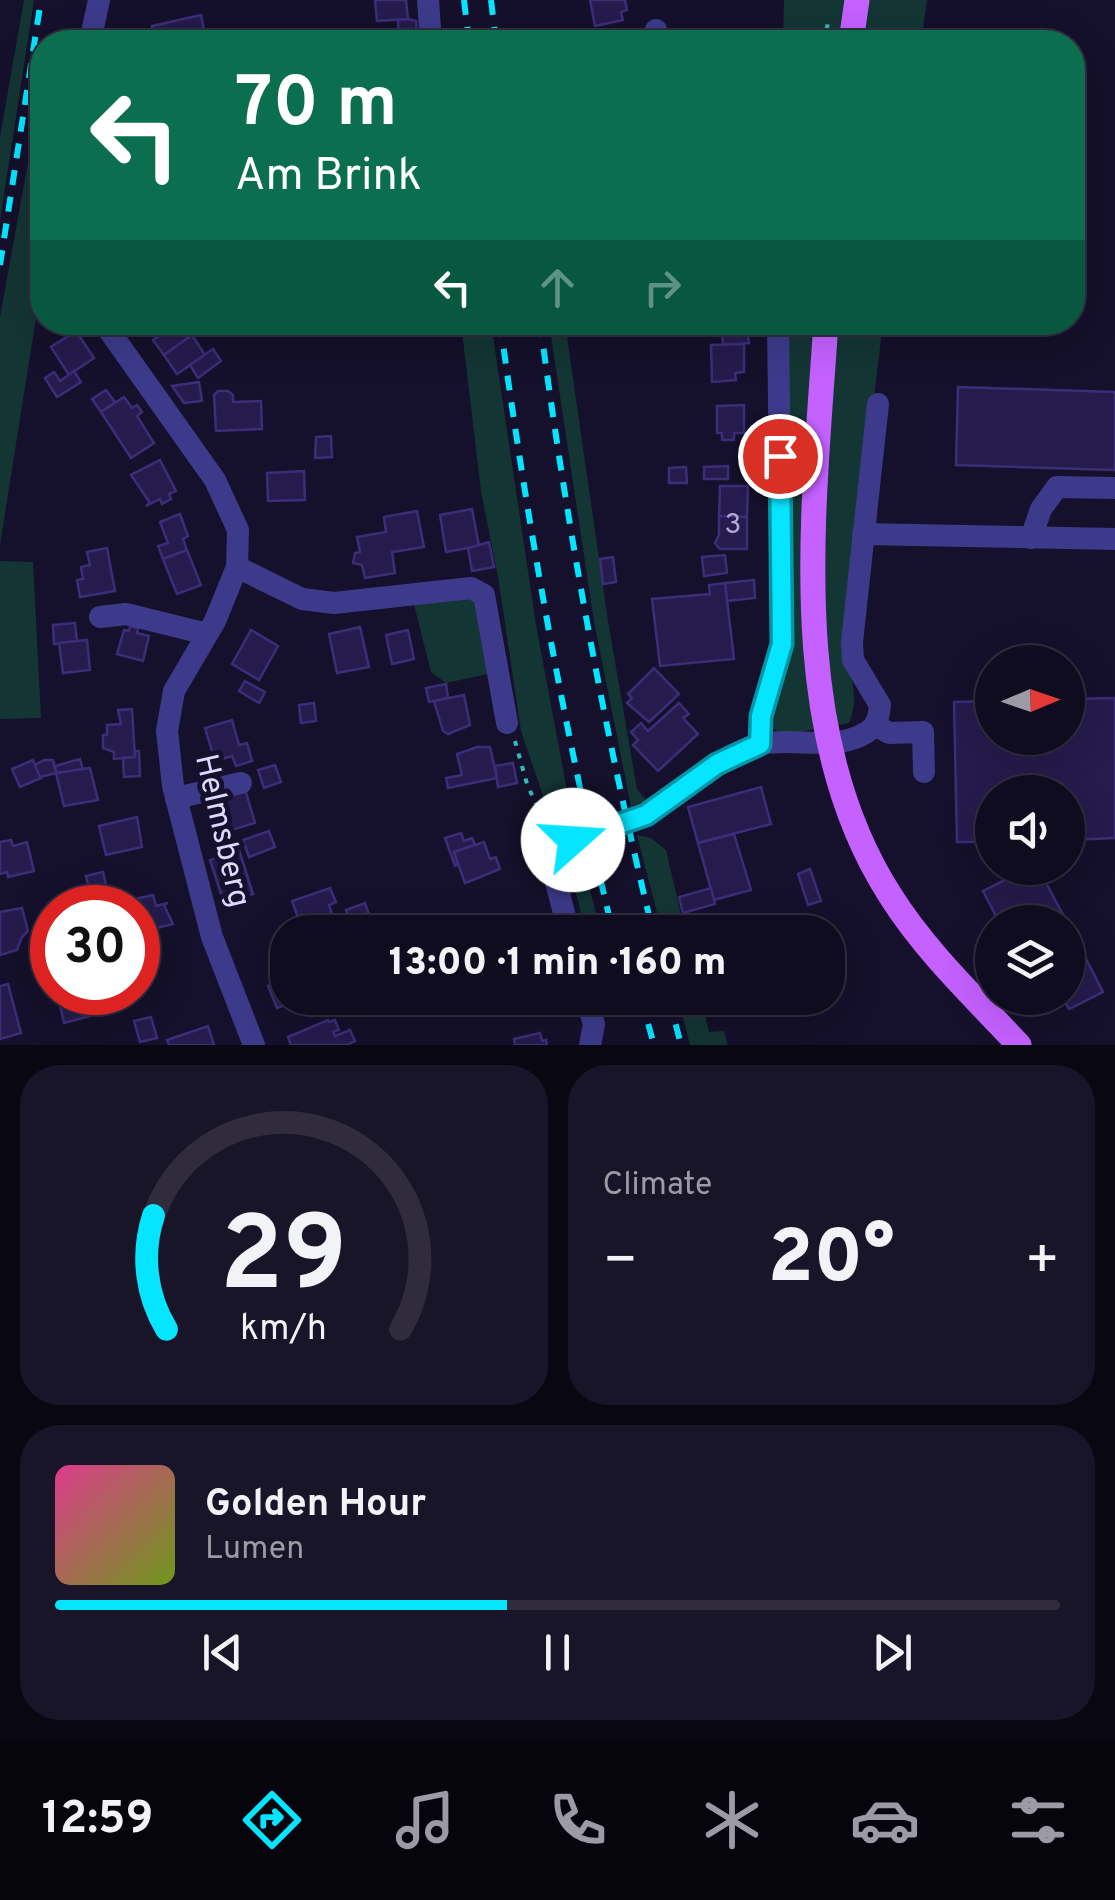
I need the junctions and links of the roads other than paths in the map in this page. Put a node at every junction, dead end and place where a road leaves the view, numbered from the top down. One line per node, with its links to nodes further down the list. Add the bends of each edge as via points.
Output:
1 (98, 0): 4 (street)
2 (428, 0): 5 (street)
3 (857, 0): 6 (main road)
4 (92, 30)
5 (431, 30)
6 (853, 30)
7 (113, 335): 15 (street, Helmsberg, via 215,480 238,530)
8 (778, 335): 21 (street, via 782,644 761,716)
9 (825, 335): 20 (main road, via 813,521 814,631)
10 (878, 404): 12 (street)
11 (1115, 488): 13 (street, via 1058,487 1048,495)
12 (863, 534): 13 (street); 18 (street, via 852,642 854,660 880,706)
13 (1032, 538): 14 (street)
14 (1115, 539)
15 (236, 567): 17 (street, Helmsberg); 19 (street, via 302,599 334,603 471,588 484,596)
16 (100, 616): 17 (street, via 126,614)
17 (207, 634): 24 (street, Helmsberg, via 174,691 167,731)
18 (875, 726): 20 (street); 22 (street, via 923,732)
19 (510, 728)
20 (829, 742): 21 (street); 29 (main road, via 862,844 889,894 925,945)
21 (760, 744): 25 (street, via 717,764 646,815 573,840 552,867)
22 (924, 772)
23 (241, 783): 24 (street)
24 (176, 798): 27 (street, Helmsberg, via 212,938)
25 (565, 915)
26 (591, 1015): 28 (street)
27 (254, 1045)
28 (590, 1045)
29 (1019, 1045)

